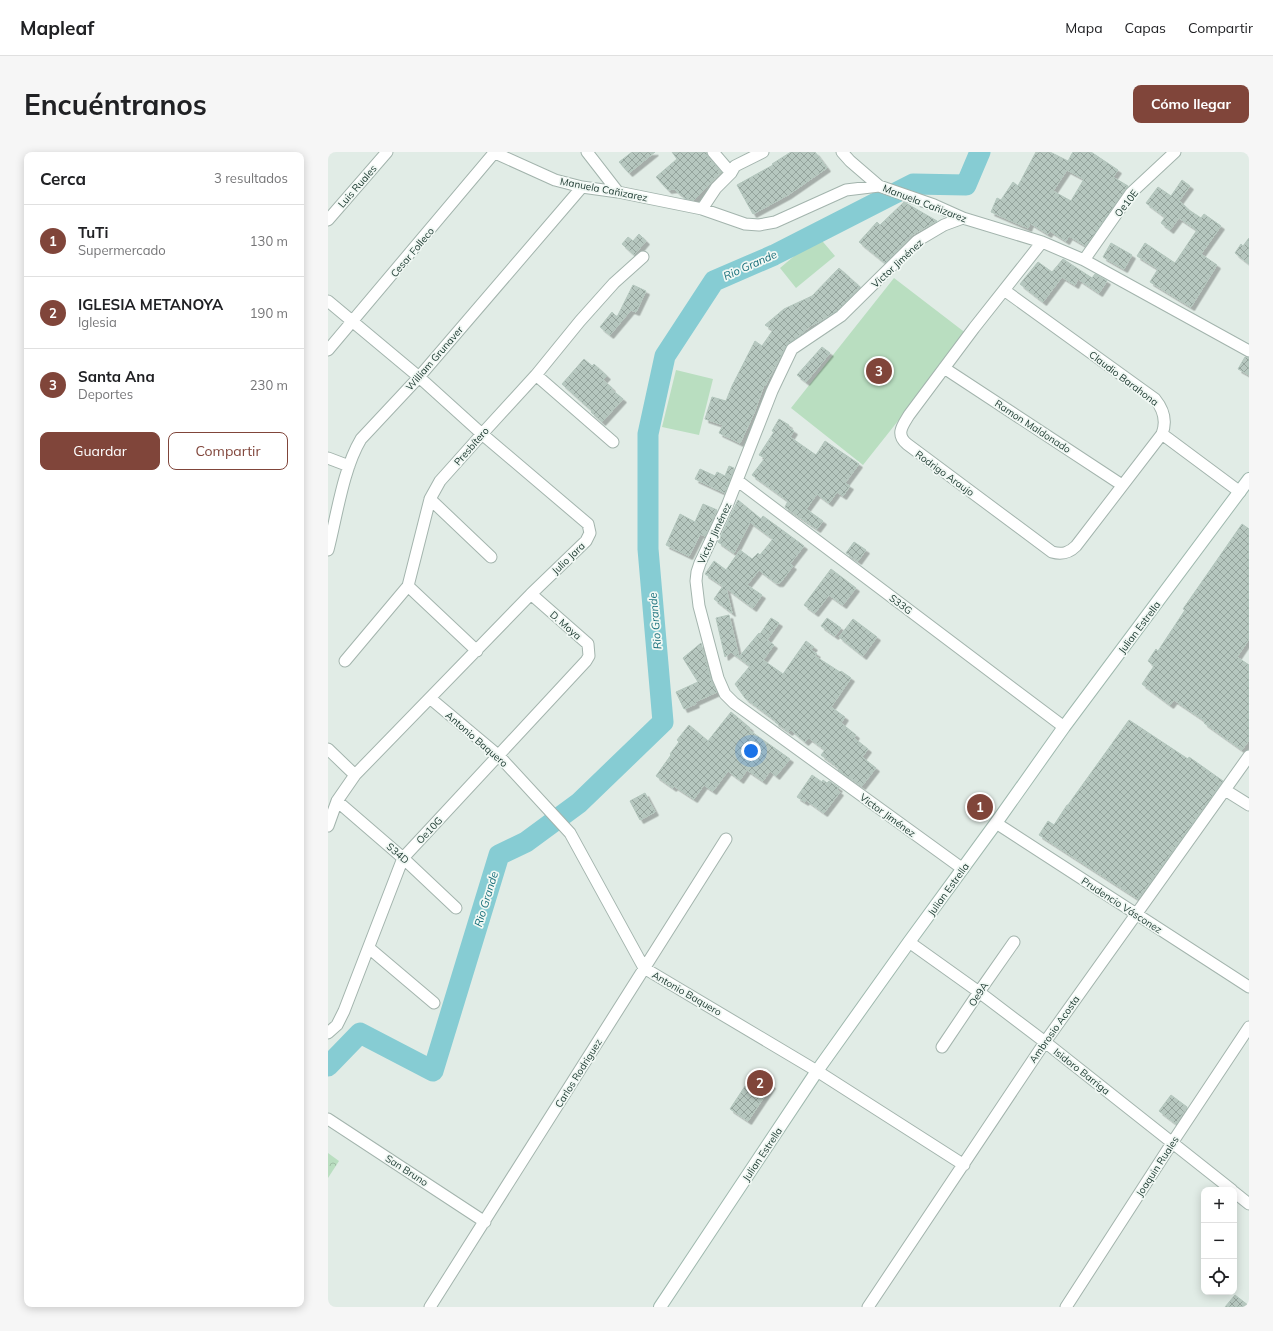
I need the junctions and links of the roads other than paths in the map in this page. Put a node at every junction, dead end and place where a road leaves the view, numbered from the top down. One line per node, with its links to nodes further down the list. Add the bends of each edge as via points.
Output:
1 (386, 152): 14 (street, Luis Ruales)
2 (494, 152): 10 (street, Manuela Cañizarez, via 555,180); 20 (street, Cesar Folleco)
3 (587, 152): 11 (street)
4 (713, 152): 8 (street)
5 (763, 152): 8 (street, via 735,166)
6 (842, 152): 9 (street)
7 (1175, 152): 17 (street, Oe10E, via 1131,193)
8 (731, 172): 12 (street)
9 (879, 186): 12 (street, Manuela Cañizarez, via 846,190 775,222 759,225 745,224); 13 (street, Manuela Cañizarez, via 934,205)
10 (582, 187): 11 (street, Manuela Cañizarez); 25 (street, William Grunaver)
11 (618, 192): 12 (street, Manuela Cañizarez)
12 (702, 209)
13 (962, 218): 15 (street, Manuela Cañizarez); 32 (street, Victor Jiménez, via 917,241 841,316 792,349 772,391)
14 (328, 220)
15 (1042, 242): 17 (street, Manuela Cañizarez); 18 (street, Rodrigo Araujo)
16 (643, 257): 24 (street, Presbítero, via 614,283)
17 (1084, 260): 22 (street, Manuela Cañizarez)
18 (1004, 290): 23 (street, Rodrigo Araujo); 27 (street, Claudio Barahona, via 1155,399 1161,406 1165,418)
19 (328, 301): 20 (street, Julio Jara)
20 (352, 322): 21 (street, Cesar Folleco); 25 (street, Julio Jara)
21 (328, 350)
22 (1249, 351)
23 (944, 368): 33 (street, Ramon Maldonado); 33 (street, Rodrigo Araujo, via 902,426 901,438 1052,552 1063,554 1072,550)
24 (536, 375): 26 (street, Presbítero); 28 (street)
25 (419, 377): 26 (street, Julio Jara); 30 (street, William Grunaver, via 369,430 356,449)
26 (482, 434): 35 (street, Presbítero, via 440,481); 39 (street, Julio Jara, via 588,524 590,533 586,541)
27 (1162, 434): 33 (street, Rodrigo Araujo); 34 (street)
28 (613, 442)
29 (328, 458): 30 (street)
30 (349, 466): 36 (street, William Grunaver)
31 (1249, 479): 34 (street, Julian Estrella)
32 (738, 480): 44 (street, S33G); 56 (street, Victor Jiménez, via 700,563 697,577 699,606 718,678 725,694)
33 (1122, 485)
34 (1240, 492): 44 (street, Julian Estrella)
35 (430, 499): 37 (street); 38 (street, Presbítero)
36 (328, 550)
37 (491, 557)
38 (408, 586): 40 (street); 41 (street, Presbítero)
39 (531, 594): 40 (street, Julio Jara); 42 (street, D. Moya, via 588,644 589,656)
40 (477, 651): 43 (street, Julio Jara)
41 (344, 661)
42 (586, 661): 46 (street, Oe10G)
43 (431, 699): 46 (street, Antonio Baquero); 48 (street, Julio Jara)
44 (1064, 727): 52 (street, Julian Estrella)
45 (328, 749): 48 (street)
46 (498, 756): 55 (street, Oe10G); 62 (street, Antonio Baquero, via 570,833)
47 (1249, 756): 49 (street, Ambrosio Acosta)
48 (355, 776): 50 (street, Julio Jara)
49 (1225, 790): 51 (street); 58 (street, Ambrosio Acosta)
50 (337, 801): 53 (street, Julio Jara); 55 (street, S34D)
51 (1249, 806)
52 (996, 823): 56 (street, Julian Estrella); 58 (street, Prudencio Vásconez)
53 (328, 826)
54 (726, 839): 62 (street, Carlos Rodriguez)
55 (403, 858): 57 (street, S34D); 61 (street, Oe10G)
56 (962, 869): 59 (street, Julian Estrella)
57 (456, 908)
58 (1136, 914): 63 (street, Prudencio Vásconez); 68 (street, Ambrosio Acosta)
59 (909, 942): 64 (street, Isidoro Barriga); 70 (street, Julian Estrella)
60 (1014, 942): 64 (street, Oe9A)
61 (369, 948): 65 (street); 67 (street, Oe10G, via 337,1025)
62 (644, 968): 70 (street, Antonio Baquero); 77 (street, Carlos Rodriguez)
63 (1249, 987)
64 (979, 992): 68 (street, Isidoro Barriga); 69 (street, Oe9A)
65 (434, 1003)
66 (1249, 1027): 72 (street, Joaquin Ruales)
67 (328, 1033)
68 (1045, 1042): 72 (street, Isidoro Barriga); 73 (street, Ambrosio Acosta)
69 (942, 1047)
70 (817, 1071): 73 (street, Antonio Baquero); 79 (street, Julian Estrella)
71 (328, 1119): 77 (street, San Bruno)
72 (1172, 1143): 74 (street, Isidoro Barriga); 81 (street, Joaquin Ruales)
73 (964, 1165): 80 (street, Ambrosio Acosta)
74 (1228, 1187)
75 (1237, 1194): 76 (street, Isidoro Barriga)
76 (1249, 1204)
77 (485, 1222): 78 (street, Carlos Rodriguez)
78 (430, 1307)
79 (660, 1307)
80 (868, 1307)
81 (1066, 1307)

